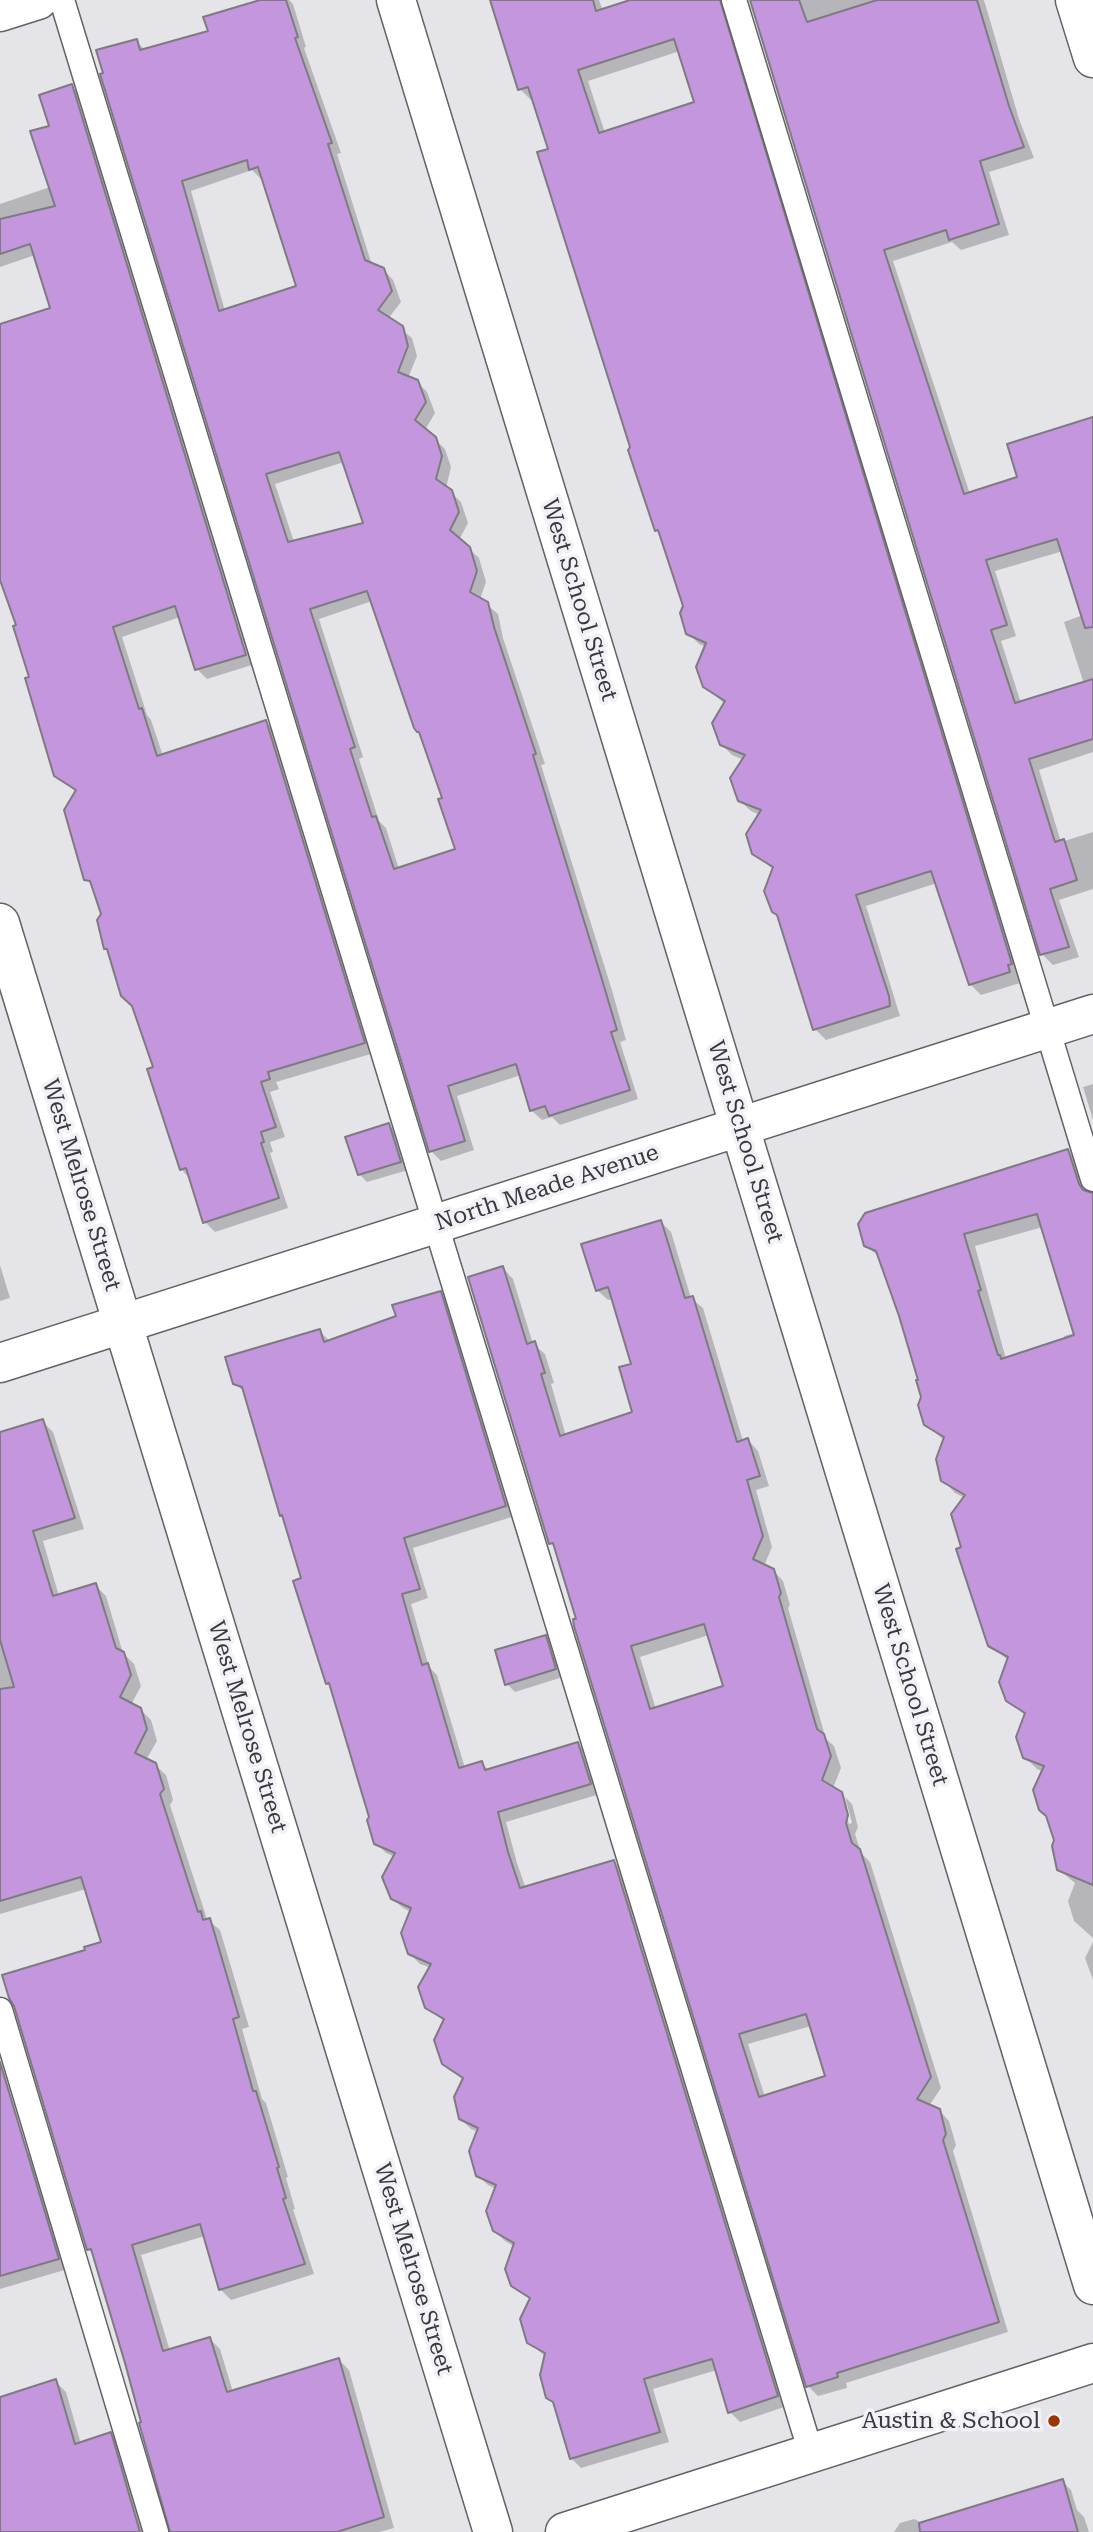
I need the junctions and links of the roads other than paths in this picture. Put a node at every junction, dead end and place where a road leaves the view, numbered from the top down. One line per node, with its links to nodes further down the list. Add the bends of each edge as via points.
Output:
1 (38, 0): 6 (street)
2 (62, 0): 13 (lane)
3 (396, 0): 11 (street, West School Street)
4 (734, 0): 10 (lane)
5 (1075, 0): 7 (street)
6 (0, 12)
7 (1093, 58)
8 (0, 923): 14 (street, West Melrose Street)
9 (1093, 1014): 10 (street, North Meade Avenue)
10 (1047, 1028): 11 (street, North Meade Avenue); 12 (lane)
11 (740, 1126): 13 (street, North Meade Avenue); 17 (street, West School Street)
12 (1093, 1179)
13 (436, 1224): 14 (street, North Meade Avenue); 19 (lane)
14 (123, 1324): 15 (street, North Meade Avenue); 21 (street, West Melrose Street)
15 (0, 1363)
16 (0, 2010): 20 (lane)
17 (1093, 2285)
18 (1093, 2363): 19 (street)
19 (811, 2453): 22 (street)
20 (156, 2532)
21 (494, 2532)
22 (565, 2532)

